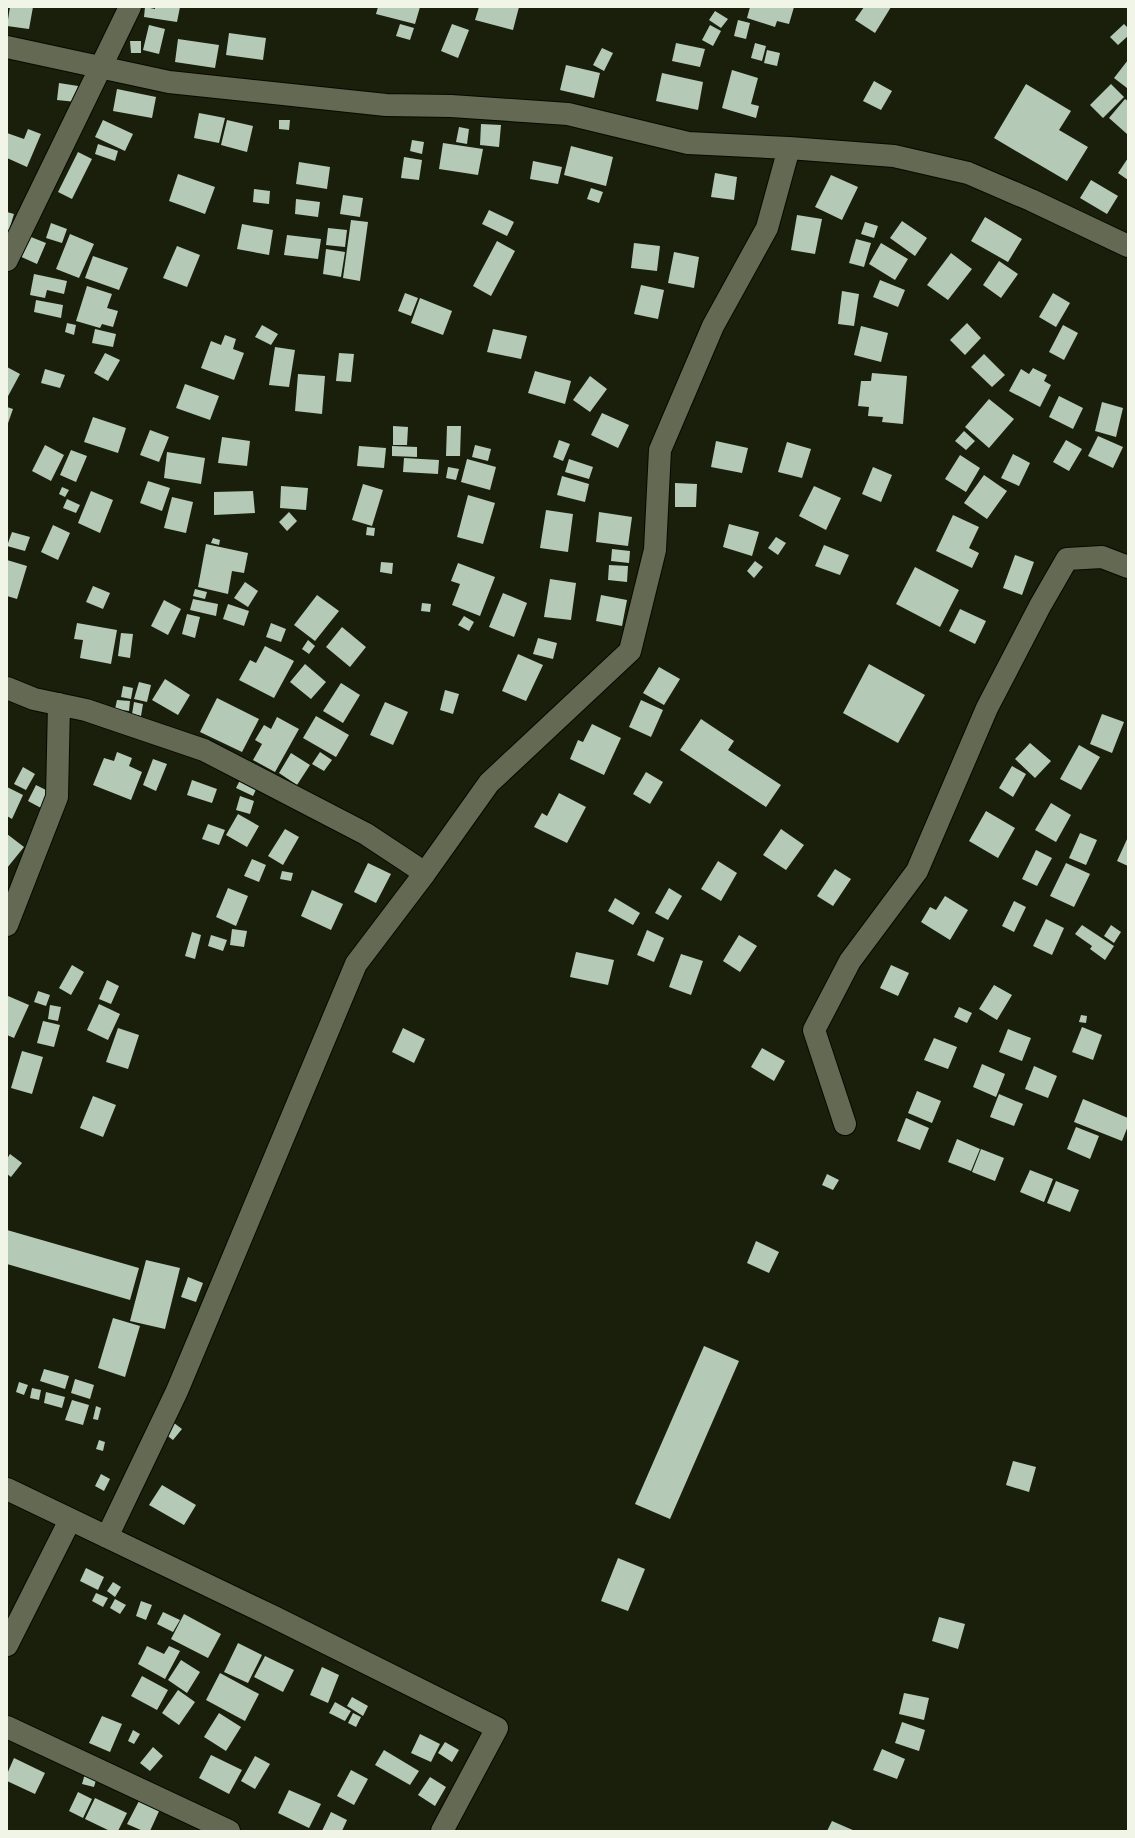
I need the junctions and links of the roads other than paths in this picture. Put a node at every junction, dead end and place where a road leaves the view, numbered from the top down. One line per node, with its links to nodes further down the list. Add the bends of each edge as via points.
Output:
1 (130, 7): 3 (street)
2 (7, 47): 3 (street)
3 (100, 67): 4 (street, via 169,82 386,105 451,106 568,114 688,143); 6 (street)
4 (789, 148): 5 (street, via 894,156 968,173); 10 (street, via 767,228 713,326 660,450 655,550 630,651 489,783)
5 (1128, 246)
6 (7, 260)
7 (1128, 567): 12 (street, via 1102,557 1067,559 987,708 917,871 850,961 814,1030)
8 (7, 688): 9 (street, via 34,699)
9 (59, 704): 10 (street, via 86,710 204,750 366,834); 11 (street, via 57,797)
10 (426, 873): 15 (street, via 356,964 177,1391)
11 (7, 925)
12 (845, 1124)
13 (7, 1489): 14 (street)
14 (70, 1520): 15 (street); 16 (street)
15 (107, 1537): 19 (street, via 498,1728)
16 (7, 1645)
17 (7, 1727): 18 (street)
18 (229, 1831)
19 (442, 1831)

